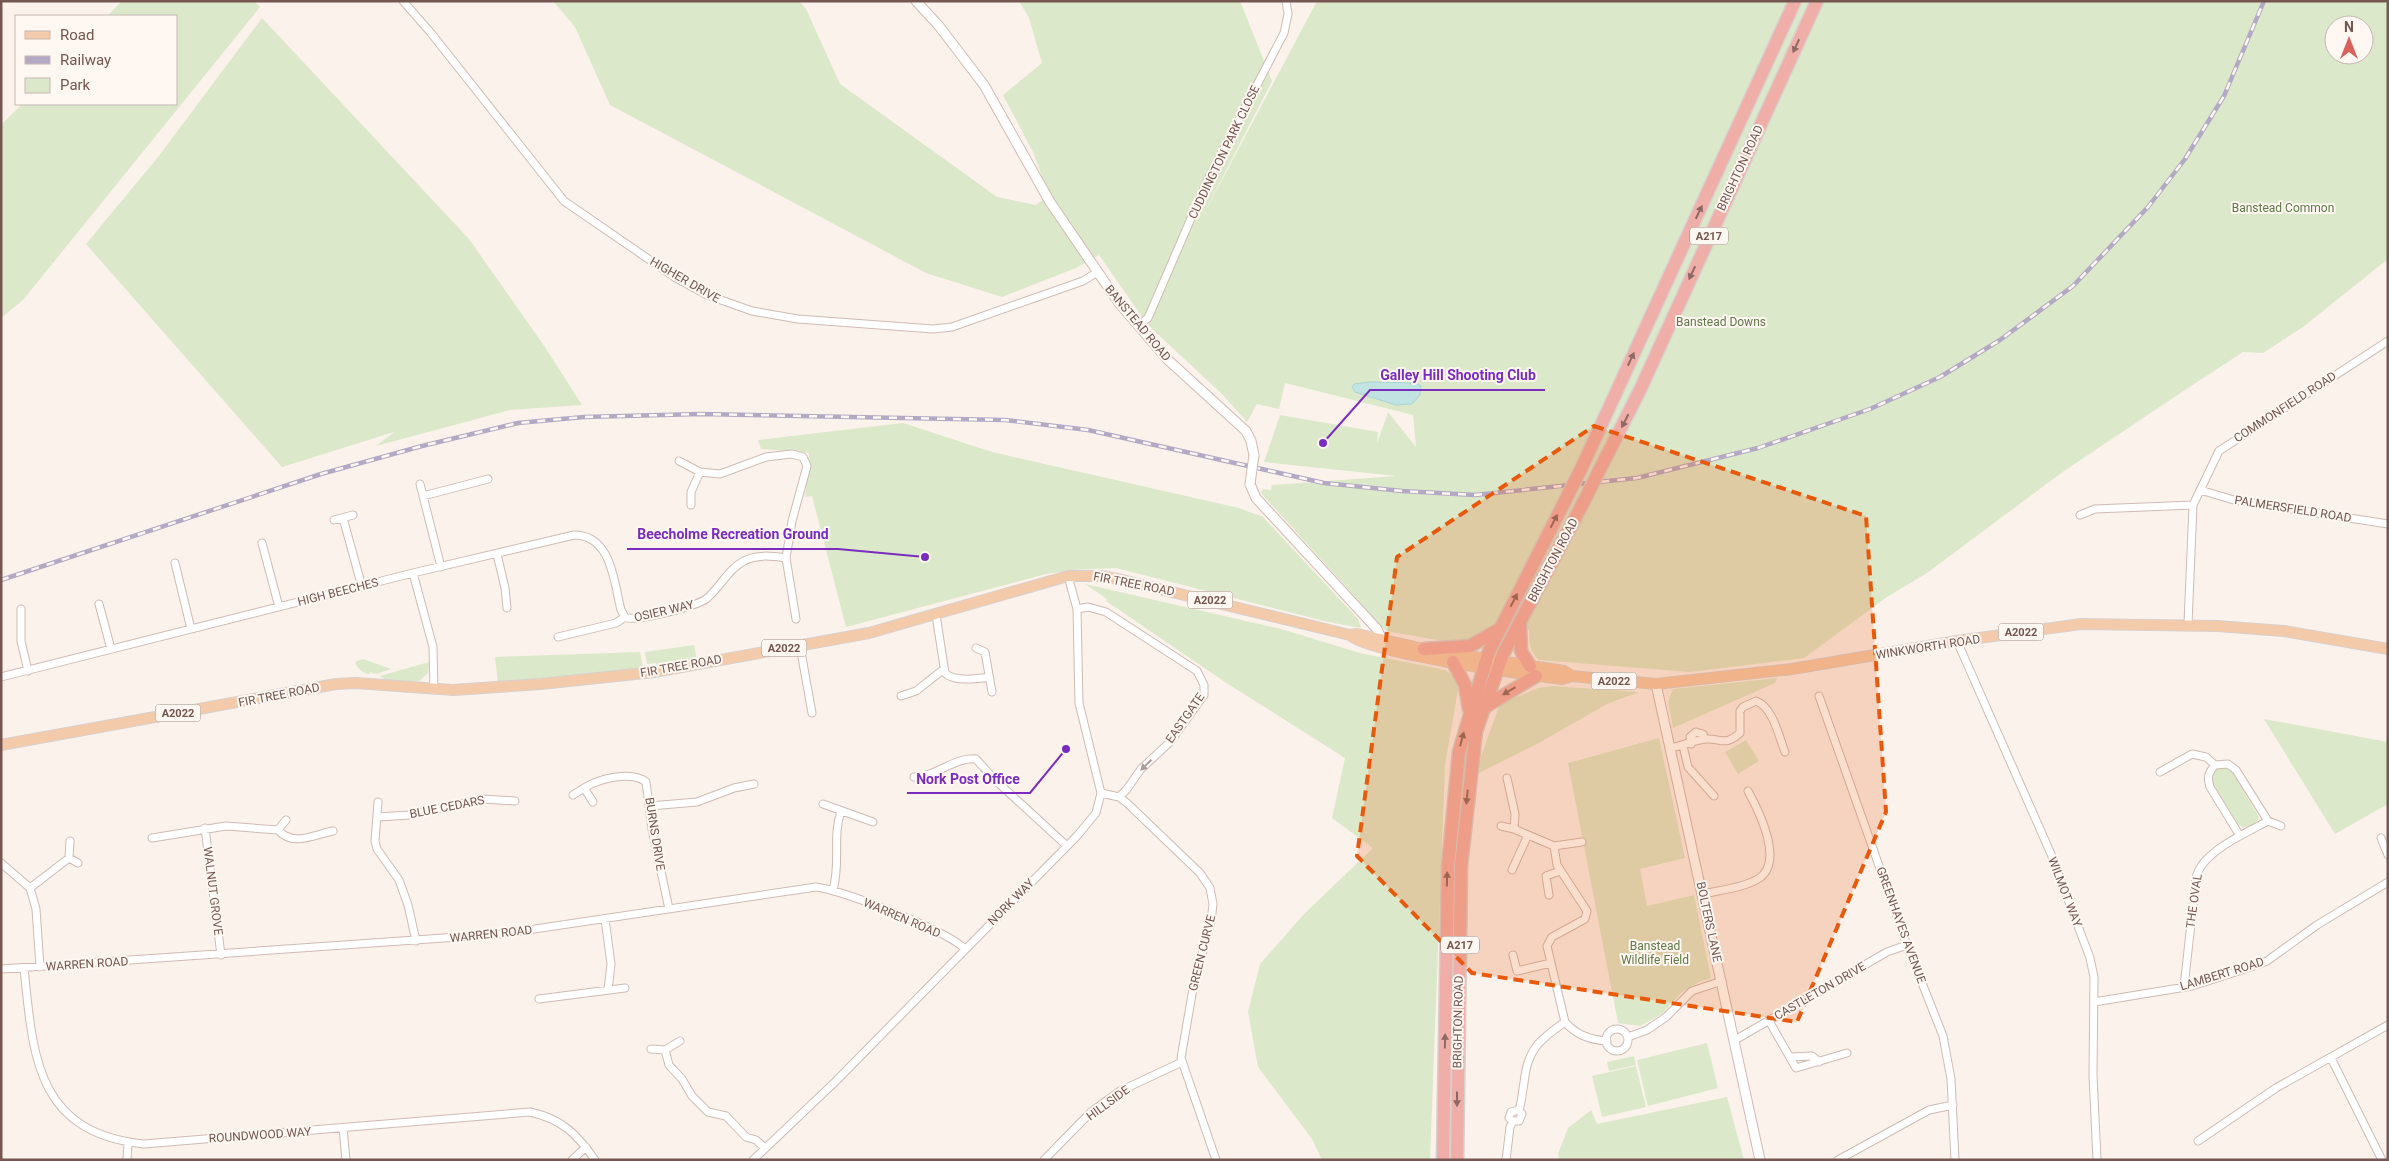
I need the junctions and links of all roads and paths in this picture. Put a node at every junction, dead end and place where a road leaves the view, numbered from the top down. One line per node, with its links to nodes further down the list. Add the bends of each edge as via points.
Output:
1 (403, 1): 6 (street, HIGHER DRIVE, via 564,201 676,278 726,303 798,319 942,328 975,320 1083,281)
2 (916, 1): 6 (street, BANSTEAD ROAD, via 984,85 1040,186)
3 (1286, 1): 7 (street, CUDDINGTON PARK CLOSE, via 1288,14 1284,34 1208,179 1148,318)
4 (1795, 1): 41 (highway, BRIGHTON ROAD / A217, one-way to 4, bridge, via 1582,467)
5 (1817, 1): 38 (highway, BRIGHTON ROAD / A217, one-way to 38, bridge, via 1640,390)
6 (1096, 273): 7 (street, BANSTEAD ROAD)
7 (1138, 326): 44 (street, BANSTEAD ROAD, bridge, via 1190,382 1246,431 1254,455 1250,484 1256,498 1366,617)
8 (2388, 341): 13 (street, COMMONFIELD ROAD, via 2224,446)
9 (678, 461): 10 (street)
10 (700, 472): 15 (street, via 691,492); 24 (street, via 720,474 777,455 803,457 807,466 792,520)
11 (488, 479): 14 (street)
12 (420, 484): 14 (street)
13 (2200, 490): 16 (street, COMMONFIELD ROAD); 21 (street, PALMERSFIELD ROAD, via 2234,500)
14 (423, 496): 26 (street)
15 (691, 505)
16 (2193, 505): 18 (street, via 2095,509); 39 (street)
17 (353, 515): 19 (street)
18 (2080, 515)
19 (343, 518): 20 (street); 29 (street)
20 (334, 520)
21 (2388, 524)
22 (262, 543): 31 (street)
23 (497, 554): 26 (street, HIGH BEECHES); 32 (street); 36 (street, HIGH BEECHES, via 574,535 591,540 607,555)
24 (786, 558): 36 (street, OSIER WAY, via 762,556 744,561 704,600 693,605 635,619); 37 (street)
25 (175, 563): 40 (street)
26 (441, 567): 27 (street, HIGH BEECHES)
27 (412, 573): 29 (street, HIGH BEECHES); 60 (street, via 433,647)
28 (1068, 576): 34 (street); 35 (main road, FIR TREE ROAD / A2022); 44 (main road, FIR TREE ROAD / A2022, via 1118,579 1350,635 1355,640)
29 (362, 587): 31 (street, HIGH BEECHES)
30 (99, 604): 49 (street)
31 (279, 607): 40 (street, HIGH BEECHES)
32 (507, 608)
33 (21, 609): 54 (street, via 21,641)
34 (1077, 609): 80 (street, via 1079,703); 83 (street, EASTGATE, one-way to 83, via 1095,608 1114,616 1197,671 1204,685 1204,695 1170,742 1141,769)
35 (936, 615): 45 (main road, FIR TREE ROAD / A2022, via 869,633); 53 (street)
36 (624, 617): 42 (street, OSIER WAY, via 616,623)
37 (796, 619)
38 (1521, 622): 52 (highway, BRIGHTON ROAD / A217); 55 (highway, via 1522,652)
39 (2188, 624): 43 (main road, WINKWORTH ROAD / A2022, via 2065,625); 48 (main road, WINKWORTH ROAD / A2022, via 2284,631)
40 (191, 629): 49 (street, HIGH BEECHES)
41 (1498, 630): 47 (highway, via 1470,646); 51 (highway, BRIGHTON ROAD / A217)
42 (558, 638)
43 (1957, 642): 59 (main road, WINKWORTH ROAD / A2022, via 1792,669); 135 (street, WILMOT WAY, via 2051,854 2077,921 2092,967)
44 (1383, 644): 47 (main road, FIR TREE ROAD / A2022); 50 (main road, FIR TREE ROAD / A2022)
45 (800, 646): 60 (main road, FIR TREE ROAD / A2022, via 634,674 541,684); 65 (street)
46 (976, 648): 57 (street, via 985,652)
47 (1424, 649): 51 (main road, FIR TREE ROAD / A2022)
48 (2388, 649)
49 (111, 650): 54 (street, HIGH BEECHES)
50 (1452, 662): 51 (main road, FIR TREE ROAD / A2022); 66 (highway, via 1465,685)
51 (1484, 664): 52 (main road, FIR TREE ROAD / A2022); 66 (highway, BRIGHTON ROAD / A217)
52 (1499, 666): 55 (main road, FIR TREE ROAD / A2022); 64 (highway, BRIGHTON ROAD / A217)
53 (944, 669): 57 (street, via 948,676); 62 (street, via 916,691)
54 (28, 671): 58 (street, HIGH BEECHES)
55 (1533, 671): 56 (main road, FIR TREE ROAD / A2022, via 1562,679); 64 (highway, one-way to 64)
56 (1572, 676): 59 (main road, WINKWORTH ROAD / A2022)
57 (989, 677): 61 (street)
58 (1, 678)
59 (1656, 684): 69 (street, BOLTERS LANE)
60 (434, 690): 67 (main road, FIR TREE ROAD / A2022, via 336,684)
61 (992, 692)
62 (901, 696)
63 (1819, 696): 122 (street, GREENHAYES AVENUE)
64 (1483, 708): 72 (highway, BRIGHTON ROAD / A217)
65 (812, 713)
66 (1469, 714): 71 (highway, BRIGHTON ROAD / A217, one-way to 66)
67 (1, 745)
68 (1688, 745): 69 (street); 70 (street, via 1705,739 1723,742 1735,737 1740,733 1740,711 1756,701 1768,712); 82 (street, via 1688,767)
69 (1670, 748): 117 (street, BOLTERS LANE)
70 (1785, 752)
71 (1457, 763): 72 (highway); 163 (highway, BRIGHTON ROAD / A217, one-way to 71, via 1448,866)
72 (1471, 764): 164 (highway, BRIGHTON ROAD / A217, one-way to 164, via 1461,866)
73 (2215, 765): 74 (street, via 2206,757 2192,754); 92 (street, via 2228,764 2236,770); 101 (street, via 2209,772 2210,787)
74 (2160, 772)
75 (914, 777): 106 (street, via 923,777 965,760 976,760)
76 (1507, 778): 98 (street, via 1515,814)
77 (754, 784): 88 (street, via 697,802)
78 (584, 788): 81 (street, BURNS DRIVE); 86 (street); 88 (street, BURNS DRIVE, via 606,778 642,779 648,785)
79 (1748, 791): 117 (street, via 1767,838 1770,866 1759,878)
80 (1101, 793): 83 (street); 106 (street, NORK WAY, via 1096,813)
81 (573, 795)
82 (1714, 796)
83 (1119, 797): 148 (street, GREEN CURVE, via 1200,873 1210,888 1213,914 1194,983 1181,1048)
84 (515, 801): 90 (street, BLUE CEDARS, via 483,799 410,815)
85 (378, 802): 90 (street)
86 (593, 802)
87 (823, 804): 89 (street)
88 (650, 806): 119 (street, BURNS DRIVE)
89 (841, 811): 93 (street); 116 (street, via 836,829 837,868)
90 (378, 817): 121 (street, via 377,848 399,880)
91 (286, 820): 97 (street)
92 (2268, 821): 95 (street); 101 (street, THE OVAL)
93 (873, 822)
94 (1501, 826): 98 (street)
95 (2281, 826)
96 (205, 828): 97 (street, WALNUT GROVE, via 226,826); 102 (street, WALNUT GROVE); 124 (street, WALNUT GROVE)
97 (278, 830): 99 (street, WALNUT GROVE, via 285,838 294,840)
98 (1514, 830): 100 (street)
99 (333, 831)
100 (1528, 836): 107 (street); 112 (street)
101 (2240, 836): 131 (street, THE OVAL, via 2203,861 2197,872)
102 (152, 838)
103 (2381, 838): 108 (street)
104 (70, 841): 109 (street)
105 (1582, 842): 107 (street)
106 (1067, 846): 123 (street, NORK WAY)
107 (1554, 846): 113 (street)
108 (2388, 855)
109 (69, 858): 111 (street); 115 (street)
110 (1, 863): 115 (street)
111 (78, 863)
112 (1512, 870)
113 (1560, 871): 118 (street, via 1546,876); 126 (street, via 1585,906 1587,916 1552,937 1548,946)
114 (2388, 882): 131 (street, LAMBERT ROAD, via 2317,925 2267,961)
115 (30, 888): 127 (street, via 36,914)
116 (833, 890): 119 (street, WARREN ROAD, via 802,888); 123 (street, WARREN ROAD, via 930,928)
117 (1703, 894): 130 (street, BOLTERS LANE)
118 (1549, 895)
119 (669, 909): 120 (street, WARREN ROAD)
120 (605, 919): 121 (street, WARREN ROAD, via 501,934); 133 (street, via 611,964)
121 (416, 941): 124 (street, WARREN ROAD)
122 (1907, 945): 136 (street, CASTLETON DRIVE, via 1887,952); 150 (street, GREENHAYES AVENUE, via 1943,1036)
123 (965, 949): 155 (street, NORK WAY, via 835,1082)
124 (222, 954): 127 (street, WARREN ROAD)
125 (1513, 955): 126 (street, via 1517,971)
126 (1551, 963): 137 (street)
127 (40, 967): 128 (street, WARREN ROAD)
128 (24, 968): 129 (street, WARREN ROAD); 153 (street, ROUNDWOOD WAY, via 34,1051 49,1090 81,1124 113,1139)
129 (1, 969)
130 (1722, 981): 139 (street, via 1692,991 1648,1030); 140 (street, BOLTERS LANE)
131 (2184, 987): 135 (street, LAMBERT ROAD)
132 (625, 988): 133 (street)
133 (608, 990): 134 (street)
134 (539, 999)
135 (2094, 1002): 169 (street, WILMOT WAY)
136 (1769, 1021): 140 (street, CASTLETON DRIVE); 146 (street)
137 (1565, 1022): 142 (street, via 1586,1038); 165 (street, via 1535,1045 1528,1062 1519,1110 1510,1112 1509,1118 1513,1121)
138 (2388, 1025): 147 (street)
139 (1628, 1036): 142 (street, via 1615,1030); 142 (street, via 1627,1046 1618,1051 1612,1049)
140 (1735, 1040): 166 (street, BOLTERS LANE)
141 (680, 1041): 144 (street)
142 (1607, 1041)
143 (651, 1049): 144 (street)
144 (665, 1050): 155 (street, via 669,1065 708,1112 726,1116 746,1136)
145 (1847, 1053): 149 (street)
146 (1791, 1057): 149 (street, via 1812,1056); 149 (street, via 1796,1068)
147 (2331, 1058): 152 (street, via 2276,1088); 170 (street)
148 (1182, 1062): 161 (street, HILLSIDE, via 1120,1091 1092,1112); 162 (street, GREEN CURVE)
149 (1819, 1062)
150 (1953, 1105): 167 (street, via 1929,1110); 168 (street, GREENHAYES AVENUE)
151 (343, 1128): 153 (street, ROUNDWOOD WAY, via 144,1144); 154 (street, ROUNDWOOD WAY, via 530,1112 568,1127); 157 (street)
152 (2198, 1141)
153 (128, 1142): 156 (street)
154 (586, 1147): 158 (street); 159 (street, ROUNDWOOD WAY)
155 (765, 1148): 160 (street, NORK WAY)
156 (127, 1160)
157 (346, 1160)
158 (572, 1160)
159 (595, 1160)
160 (753, 1160)
161 (1044, 1160)
162 (1216, 1160)
163 (1443, 1160)
164 (1457, 1160)
165 (1506, 1160)
166 (1760, 1160)
167 (1838, 1160)
168 (1955, 1160)
169 (2097, 1160)
170 (2382, 1160)

